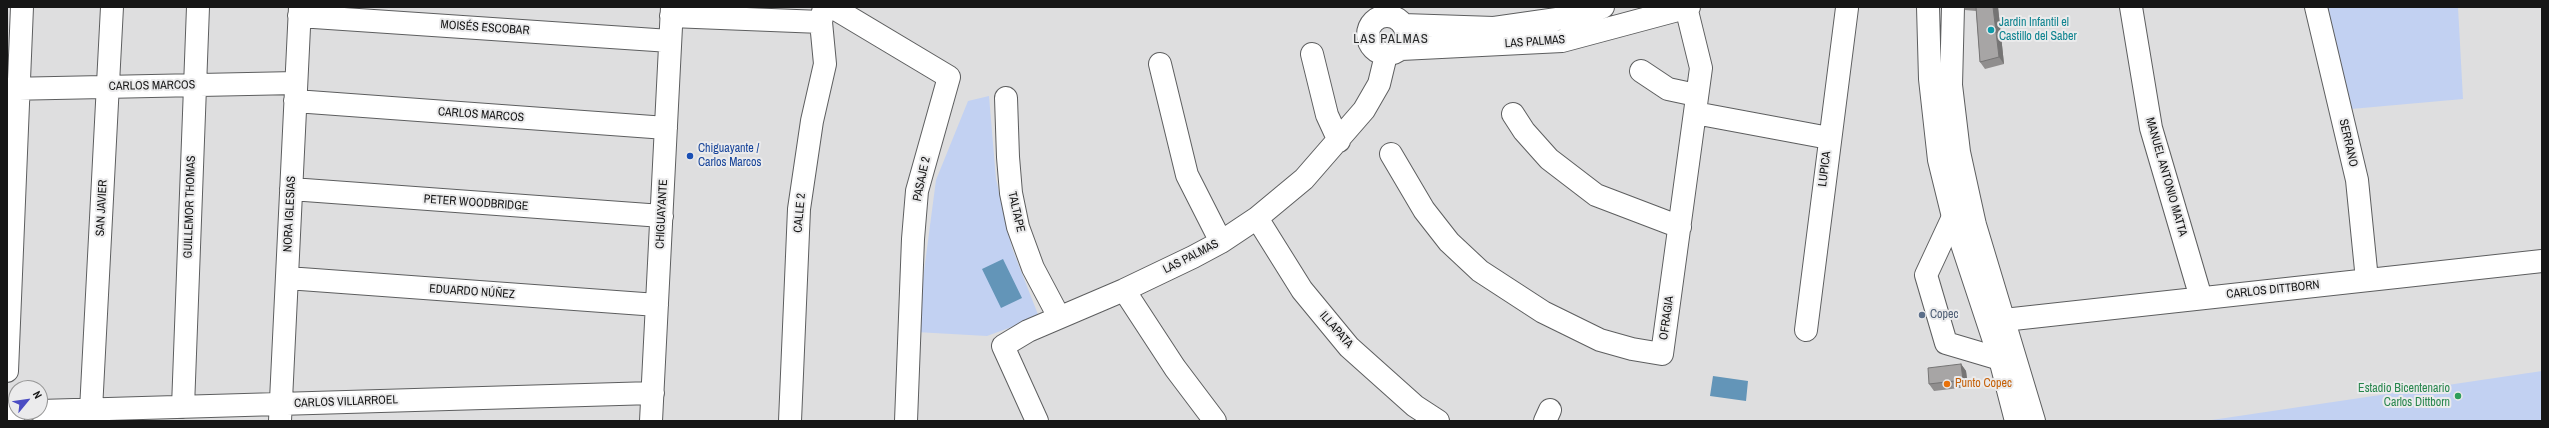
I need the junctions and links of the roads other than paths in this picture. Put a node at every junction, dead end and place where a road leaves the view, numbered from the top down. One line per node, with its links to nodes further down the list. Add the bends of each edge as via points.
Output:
1 (22, 7): 22 (street)
2 (112, 7): 21 (street, SAN JAVIER)
3 (198, 7): 20 (street, GUILLEMOR THOMAS)
4 (1603, 7): 14 (street, LAS PALMAS, via 1572,17 1494,28)
5 (1687, 7): 16 (street, LAS PALMAS, via 1562,42); 25 (street, OFRAGIA, via 1701,68)
6 (1928, 7): 33 (street, via 1930,79 1939,160)
7 (1953, 7): 44 (street, via 1951,85 1959,152 1975,225)
8 (2131, 7): 41 (street, MANUEL ANTONIO MATTA, via 2151,128)
9 (2316, 7): 39 (street, SERRANO, via 2356,180)
10 (1847, 8): 28 (street, LUPICA)
11 (300, 11): 15 (street, MOISÉS ESCOBAR); 23 (street, NORA IGLESIAS)
12 (672, 12): 13 (street); 15 (street, CHIGUAYANTE)
13 (825, 12): 54 (street, CALLE 2, via 825,64 812,121 799,209); 55 (street, PASAJE 2, via 949,77 917,191 912,247)
14 (1389, 16): 16 (street, LAS PALMAS, via 1406,37); 16 (street, via 1373,23 1368,36 1374,48)
15 (670, 40): 27 (street, CHIGUAYANTE)
16 (1394, 52): 29 (street, LAS PALMAS, via 1364,110)
17 (1312, 54): 29 (street, via 1327,115)
18 (1160, 64): 36 (street, via 1187,175)
19 (1641, 71): 25 (street)
20 (195, 85): 21 (street, CARLOS MARCOS); 23 (street, CARLOS MARCOS); 49 (street, GUILLEMOR THOMAS)
21 (108, 87): 22 (street, CARLOS MARCOS); 50 (street, SAN JAVIER)
22 (13, 89): 47 (street)
23 (296, 92): 27 (street, CARLOS MARCOS); 31 (street, NORA IGLESIAS)
24 (1006, 98): 43 (street, TALTAPE, via 1008,164 1018,227 1033,268)
25 (1695, 104): 28 (street); 35 (street, OFRAGIA)
26 (1513, 114): 35 (street, via 1524,131 1549,158 1596,195)
27 (666, 128): 32 (street, CHIGUAYANTE)
28 (1829, 138): 45 (street, LUPICA)
29 (1340, 141): 34 (street, LAS PALMAS, via 1304,180)
30 (1391, 154): 35 (street, OFRAGIA, via 1449,242 1480,271 1542,312 1600,340 1632,349 1662,354)
31 (291, 190): 32 (street, PETER WOODBRIDGE); 38 (street, NORA IGLESIAS)
32 (662, 216): 42 (street, CHIGUAYANTE)
33 (1953, 217): 46 (street); 46 (street, via 1926,275 1946,343)
34 (1257, 218): 36 (street, LAS PALMAS); 58 (street, ILLAPATA, via 1302,290 1349,347 1414,406)
35 (1680, 227)
36 (1221, 242): 40 (street, LAS PALMAS)
37 (2542, 261): 39 (street, CARLOS DITTBORN)
38 (287, 278): 42 (street, EDUARDO NÚÑEZ); 52 (street, NORA IGLESIAS)
39 (2367, 280): 41 (street, CARLOS DITTBORN)
40 (1124, 290): 43 (street, LAS PALMAS); 57 (street, via 1175,368)
41 (2201, 298): 44 (street, CARLOS DITTBORN)
42 (657, 305): 48 (street, CHIGUAYANTE)
43 (1059, 318): 56 (street, LAS PALMAS, via 1028,330 1003,346)
44 (2004, 320): 60 (street)
45 (1806, 330)
46 (2000, 359): 59 (street)
47 (7, 371)
48 (653, 393): 52 (street, CARLOS VILLARROEL); 53 (street, CHIGUAYANTE)
49 (183, 407): 50 (street, CARLOS VILLARROEL); 52 (street, CARLOS VILLARROEL)
50 (91, 410): 51 (street, CARLOS VILLARROEL)
51 (48, 411)
52 (281, 412)
53 (652, 421)
54 (790, 421)
55 (906, 421)
56 (1037, 421)
57 (1215, 421)
58 (1438, 421)
59 (2016, 421)
60 (2034, 421)

